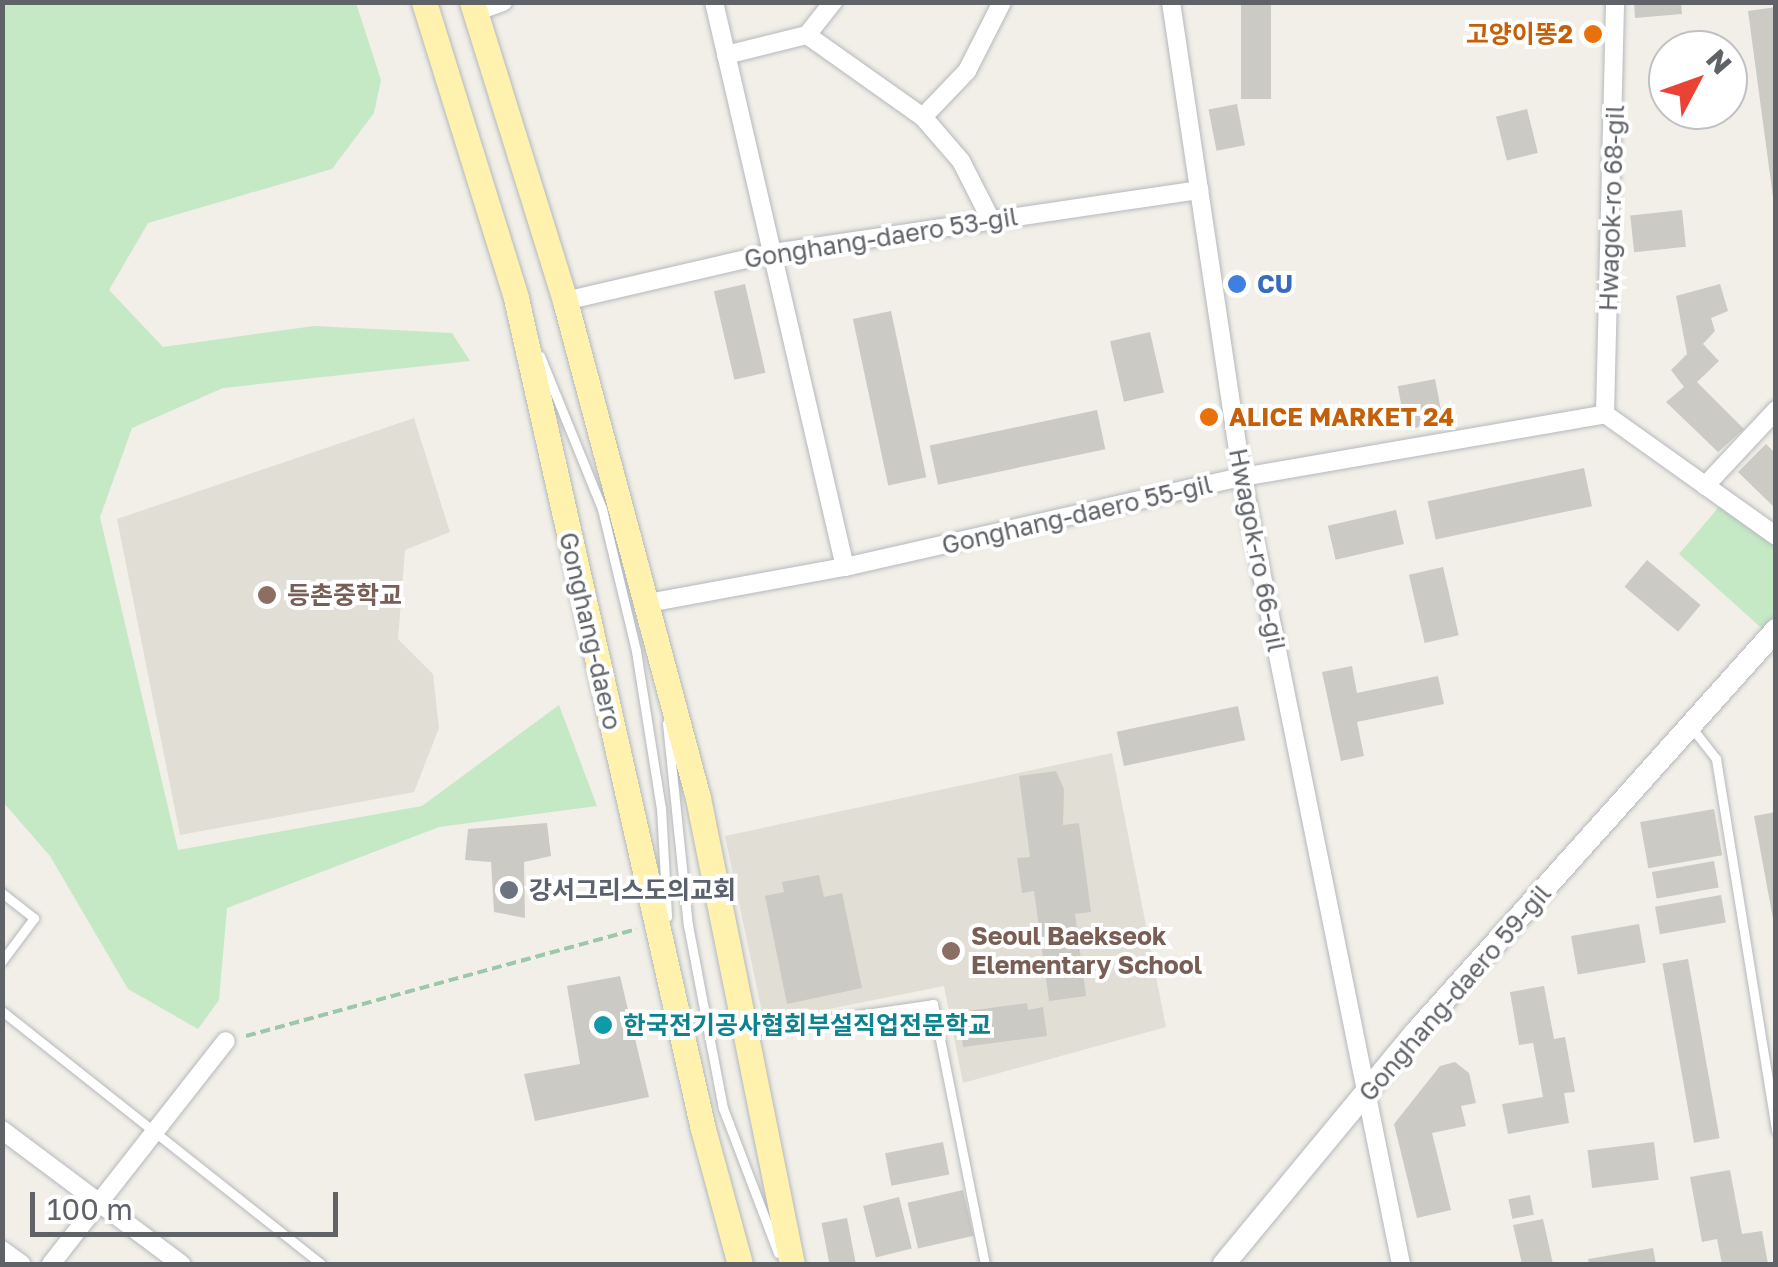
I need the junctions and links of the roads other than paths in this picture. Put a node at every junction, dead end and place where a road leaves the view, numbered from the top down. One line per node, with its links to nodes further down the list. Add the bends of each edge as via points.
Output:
1 (424, 2): 15 (main road, Gonghang-daero)
2 (503, 2): 8 (street)
3 (714, 2): 10 (street)
4 (832, 2): 9 (street)
5 (1002, 2): 11 (street, via 967,71)
6 (1171, 2): 12 (street, Hwagok-ro 66-gil)
7 (1614, 2): 18 (street, Hwagok-ro 68-gil)
8 (474, 7): 16 (main road)
9 (807, 35): 10 (street); 11 (street)
10 (726, 54): 14 (street)
11 (923, 118): 13 (street, via 961,162)
12 (1199, 190): 13 (street, Gonghang-daero 53-gil); 19 (street, Hwagok-ro 66-gil)
13 (991, 220): 14 (street, Gonghang-daero 53-gil)
14 (772, 252): 16 (street, Gonghang-daero 53-gil); 22 (street)
15 (516, 298): 28 (main road, Gonghang-daero); 28 (lane, via 602,509 636,651 661,808)
16 (564, 300): 23 (main road)
17 (1776, 410): 20 (street)
18 (1605, 414): 19 (street, Gonghang-daero 55-gil); 20 (street)
19 (1242, 478): 22 (street, Gonghang-daero 55-gil); 33 (street, Hwagok-ro 66-gil)
20 (1705, 486): 21 (street)
21 (1776, 536)
22 (845, 567): 23 (street, Gonghang-daero 55-gil)
23 (648, 603): 25 (main road)
24 (1776, 630): 26 (main road, Gonghang-daero 59-gil)
25 (665, 678): 31 (main road); 44 (lane, via 673,821 724,1108)
26 (1690, 726): 33 (main road, Gonghang-daero 59-gil); 35 (lane, via 1716,758)
27 (2, 893): 29 (lane, via 34,918)
28 (668, 956): 43 (main road, Gonghang-daero, via 703,1128)
29 (2, 961)
30 (2, 1011): 36 (lane)
31 (749, 1032): 45 (main road); 46 (lane, via 934,1004)
32 (226, 1041): 36 (street)
33 (1365, 1094): 47 (main road, Gonghang-daero 59-gil); 48 (street, Hwagok-ro 66-gil)
34 (2, 1130): 37 (street)
35 (1776, 1130)
36 (156, 1133): 37 (street); 42 (lane)
37 (96, 1204): 40 (street); 41 (street)
38 (2, 1250): 39 (street)
39 (21, 1264)
40 (51, 1264)
41 (181, 1264)
42 (321, 1264)
43 (740, 1264)
44 (783, 1264)
45 (792, 1264)
46 (985, 1264)
47 (1224, 1264)
48 (1401, 1264)

